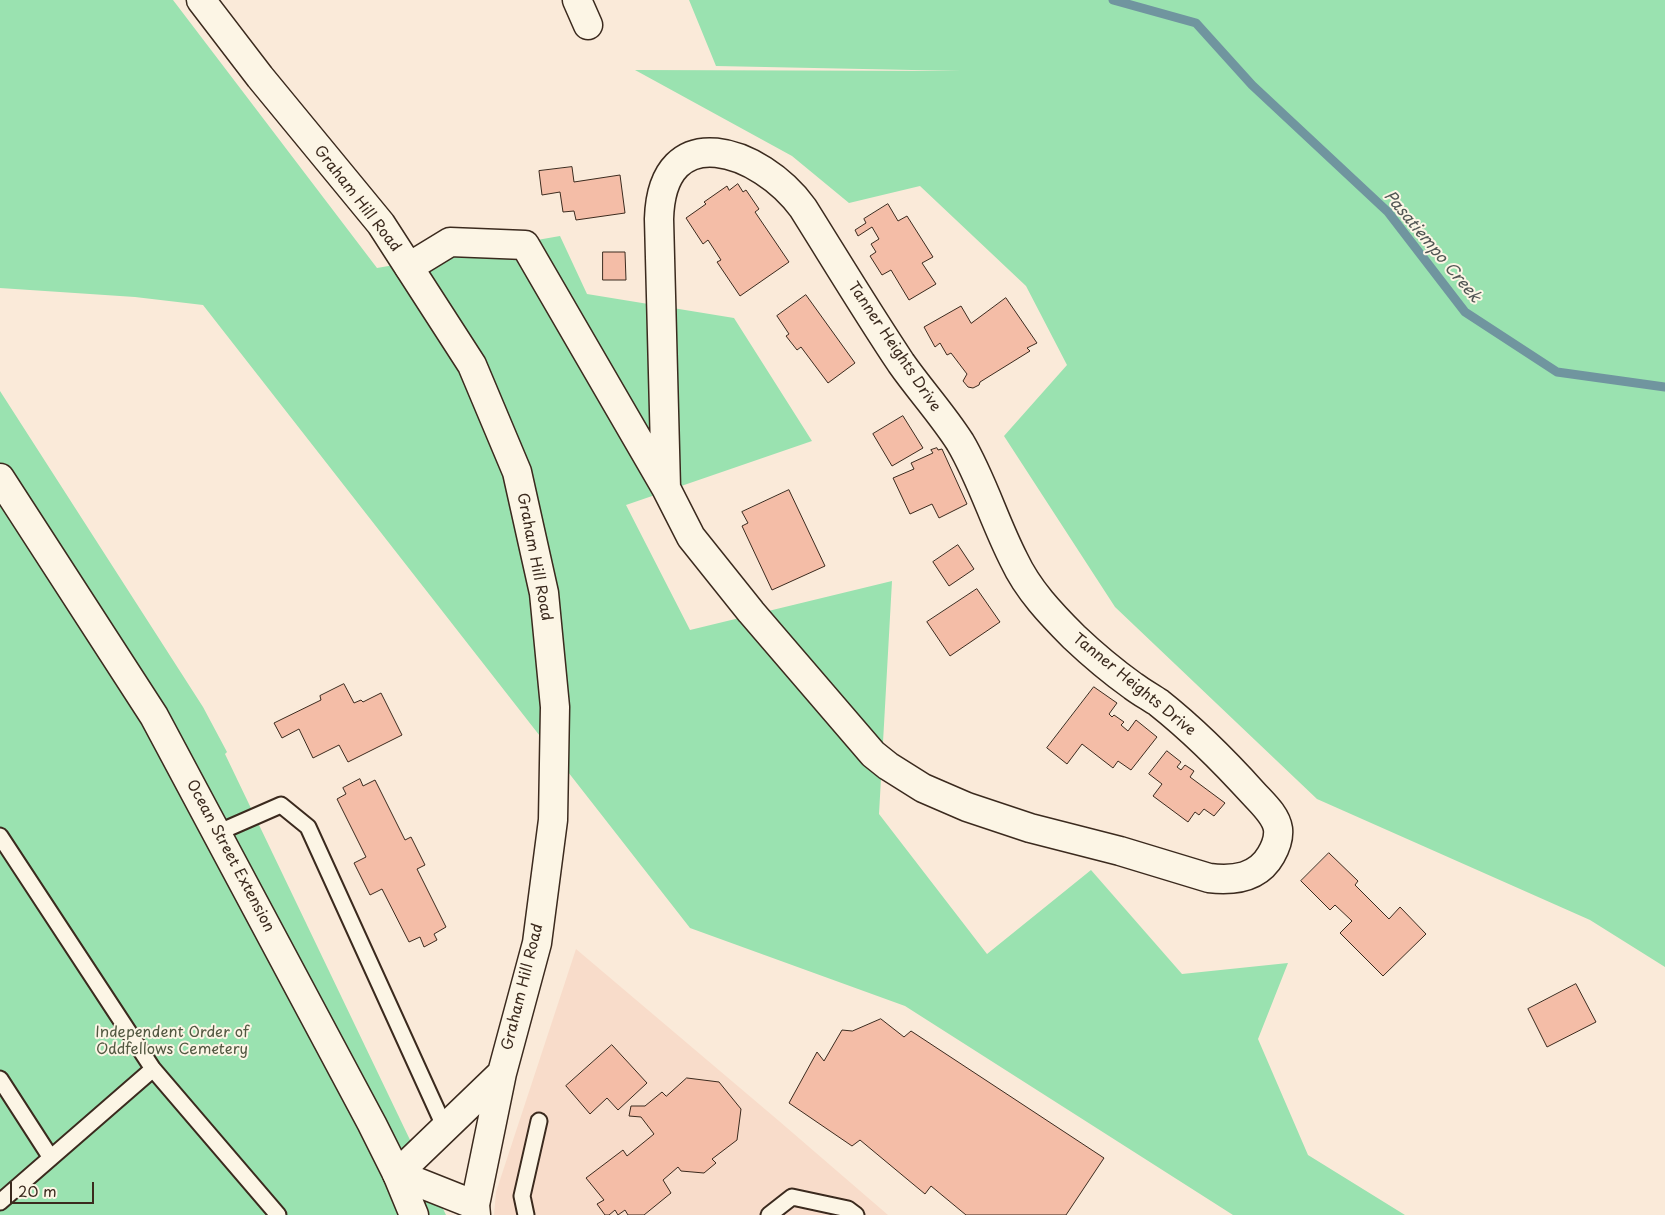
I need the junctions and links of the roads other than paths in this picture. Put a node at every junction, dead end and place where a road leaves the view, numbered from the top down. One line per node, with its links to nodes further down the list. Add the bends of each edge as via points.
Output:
1 (577, 0): 3 (street)
2 (208, 3): 4 (street, Graham Hill Road, via 260,77 381,224)
3 (588, 25)
4 (409, 267): 6 (street, Tanner Heights Drive, via 450,242 526,244); 10 (street, Graham Hill Road, via 472,365 517,472 544,593 555,707 553,820 537,943)
5 (0, 478): 7 (street, Ocean Street Extension, via 154,716)
6 (666, 488): 6 (street, Tanner Heights Drive, via 691,537 860,741 888,766 923,788 998,818 1209,878 1237,879 1257,871 1267,862 1274,850 1278,828 1268,809 1196,735 1099,659 1043,605 1014,562 959,441 899,359 803,208 769,173 747,160 724,154 684,158 667,176 661,195)
7 (217, 833): 13 (lane, via 281,805 308,827); 15 (street, Ocean Street Extension)
8 (0, 836): 9 (lane)
9 (153, 1069): 14 (lane); 18 (lane)
10 (502, 1073): 13 (street); 17 (street, Graham Hill Road)
11 (0, 1079): 14 (lane)
12 (539, 1121): 20 (lane, via 522,1196)
13 (445, 1128): 15 (street)
14 (51, 1158): 16 (lane)
15 (397, 1174): 17 (street); 19 (street, Ocean Street Extension)
16 (0, 1202)
17 (475, 1210)
18 (278, 1215)
19 (414, 1215)
20 (526, 1215)
21 (769, 1215): 22 (lane, via 792,1197 848,1209)
22 (856, 1215)

